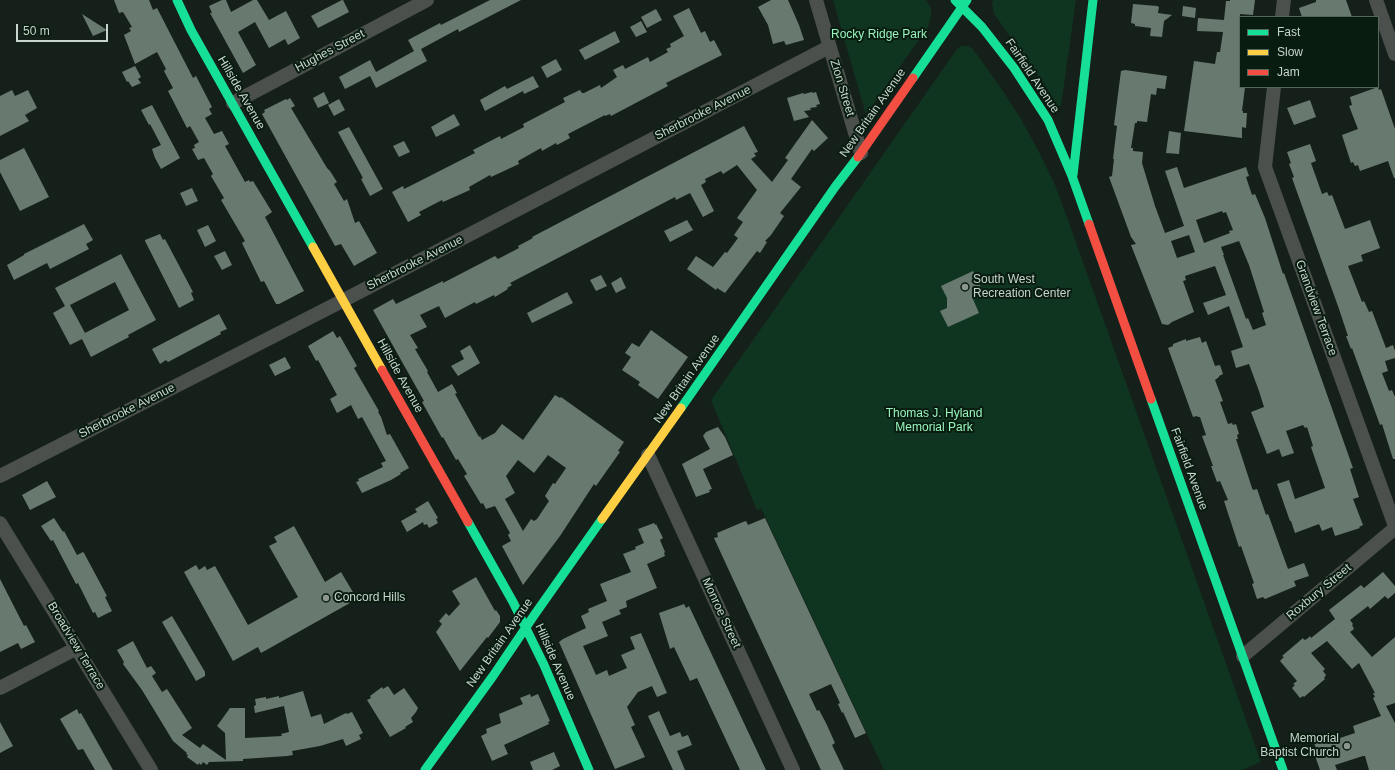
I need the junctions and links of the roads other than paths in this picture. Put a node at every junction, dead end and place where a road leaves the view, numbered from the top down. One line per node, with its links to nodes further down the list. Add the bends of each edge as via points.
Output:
1 (177, 0): 13 (main road, Hillside Avenue, via 191,30)
2 (427, 0): 13 (street, Hughes Street)
3 (816, 0): 10 (street, Zion Street)
4 (955, 0): 8 (main road, Fairfield Avenue)
5 (1092, 0): 15 (main road, Fairfield Avenue)
6 (1284, 0): 9 (street)
7 (1376, 0): 11 (street)
8 (965, 4): 14 (main road, New Britain Avenue); 15 (main road, Fairfield Avenue, via 1032,94 1048,120)
9 (1282, 16)
10 (829, 47): 14 (street, Zion Street); 16 (street, Sherbrooke Avenue)
11 (1395, 54)
12 (1274, 88): 20 (street, Grandview Terrace, via 1265,167)
13 (233, 103): 16 (main road, Hillside Avenue)
14 (861, 154): 17 (main road, New Britain Avenue, via 835,187)
15 (1072, 176): 23 (main road, Fairfield Avenue)
16 (344, 300): 18 (street, Sherbrooke Avenue); 21 (main road, Hillside Avenue)
17 (648, 455): 21 (main road, New Britain Avenue); 28 (street, Monroe Street)
18 (0, 476)
19 (0, 523): 22 (street, Broadview Terrace)
20 (1395, 527): 23 (street, Roxbury Street)
21 (526, 627): 26 (main road, New Britain Avenue); 27 (main road, Hillside Avenue)
22 (76, 648): 24 (street); 25 (street, Broadview Terrace)
23 (1243, 656): 29 (main road, Fairfield Avenue)
24 (0, 688)
25 (150, 770)
26 (425, 770)
27 (589, 770)
28 (793, 770)
29 (1283, 770)

